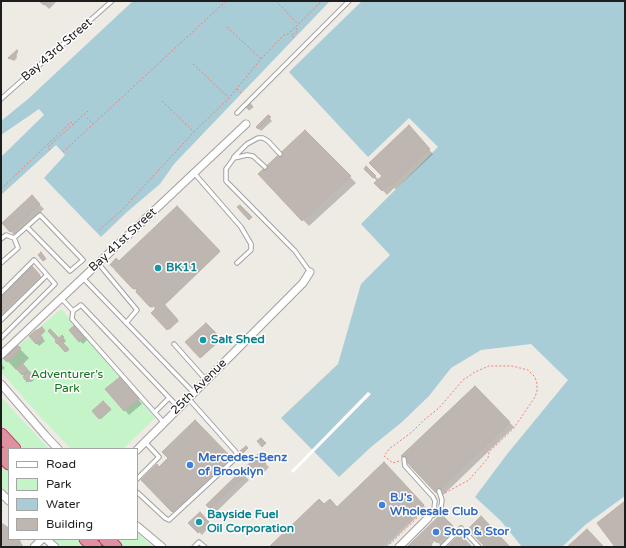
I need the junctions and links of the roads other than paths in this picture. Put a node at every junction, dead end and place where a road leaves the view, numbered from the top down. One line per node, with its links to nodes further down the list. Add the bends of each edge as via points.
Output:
1 (112, 1): 3 (lane, Bay 43rd Street)
2 (349, 1): 4 (lane)
3 (1, 99)
4 (237, 113)
5 (246, 124): 9 (street, Bay 41st Street)
6 (280, 154): 7 (lane, via 268,141 258,138 247,144)
7 (234, 158): 8 (lane, via 254,156); 16 (lane, via 226,169 226,181 295,251)
8 (265, 168)
9 (194, 173): 14 (street, Bay 41st Street); 15 (lane, via 241,226 251,244 251,250)
10 (27, 227): 10 (lane, via 70,271 83,260 40,215); 11 (lane)
11 (14, 238): 12 (lane, via 6,235); 13 (lane, via 18,248)
12 (1, 239)
13 (1, 263)
14 (98, 263): 18 (street, Bay 41st Street); 23 (lane, via 137,310)
15 (237, 263)
16 (310, 272): 27 (street, 25th Avenue, via 303,283)
17 (47, 275): 19 (lane, via 34,260); 22 (lane); 24 (lane, via 55,284)
18 (83, 278): 20 (street, Bay 41st Street); 23 (lane)
19 (1, 293)
20 (61, 298): 21 (lane); 26 (street, Bay 41st Street)
21 (73, 311): 30 (lane, via 81,305); 32 (lane, via 72,319)
22 (1, 320)
23 (126, 323): 29 (lane)
24 (1, 338)
25 (174, 344): 27 (lane)
26 (1, 355)
27 (206, 380): 29 (street, 25th Avenue)
28 (1, 384): 37 (street)
29 (191, 396): 31 (street, 25th Avenue); 44 (lane, via 236,452 236,458 169,520)
30 (170, 398): 31 (lane); 32 (lane)
31 (179, 408): 33 (street, 25th Avenue)
32 (155, 412): 33 (lane)
33 (164, 423): 35 (street, 25th Avenue)
34 (1, 434): 36 (highway)
35 (145, 442): 38 (street, 25th Avenue); 42 (lane, via 159,457)
36 (13, 448)
37 (57, 448)
38 (138, 449)
39 (1, 454): 41 (highway)
40 (404, 459): 45 (lane, via 405,466 435,501 434,510)
41 (8, 462)
42 (138, 478)
43 (439, 491): 45 (lane, via 441,507 436,514)
44 (138, 493)
45 (428, 518): 56 (street)
46 (138, 527): 53 (street)
47 (47, 540): 50 (street)
48 (87, 540): 51 (highway)
49 (107, 540): 52 (highway)
50 (55, 547)
51 (95, 547)
52 (115, 547)
53 (162, 547)
54 (194, 547): 55 (lane, via 199,542)
55 (205, 547)
56 (399, 547)
57 (442, 547): 58 (lane, via 461,528)
58 (479, 547)

